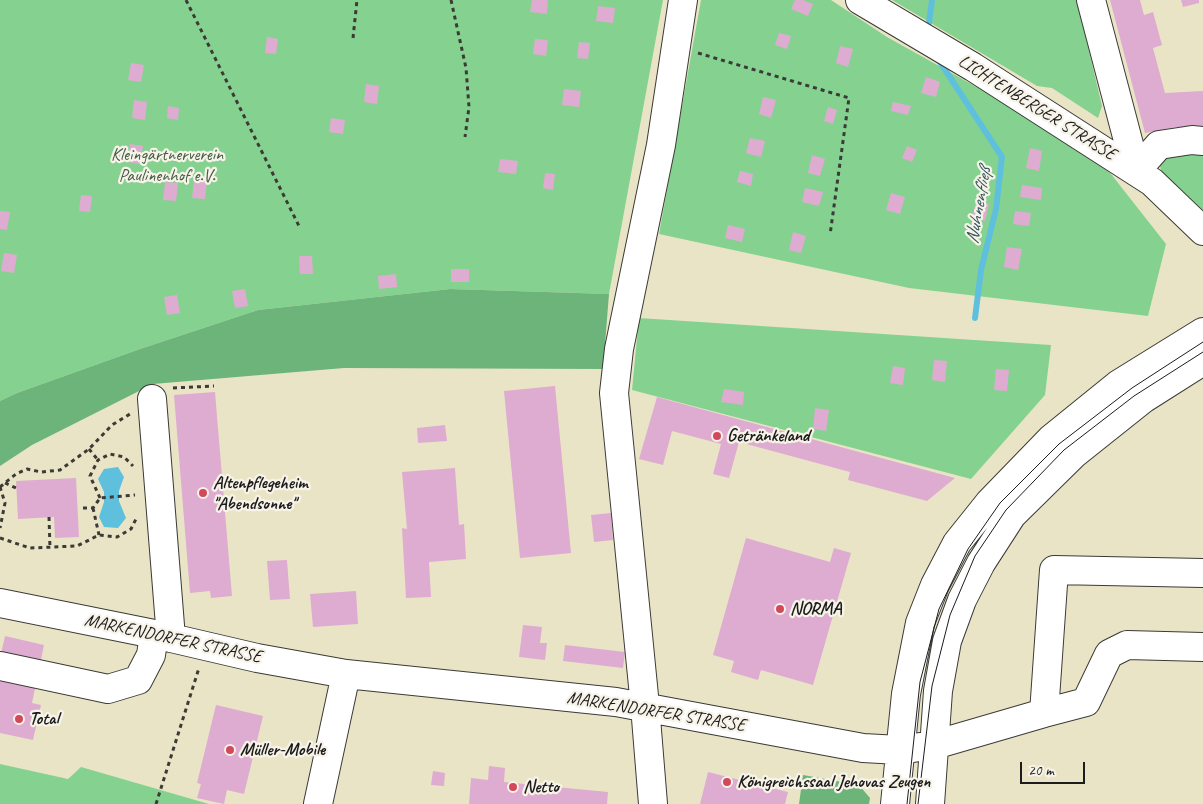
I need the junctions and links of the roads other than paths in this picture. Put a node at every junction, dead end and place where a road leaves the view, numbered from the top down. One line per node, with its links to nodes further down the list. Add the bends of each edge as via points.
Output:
1 (683, 0): 16 (street, via 661,144 619,349 614,393)
2 (860, 0): 5 (street, LICHTENBERGER STRASSE, via 973,67)
3 (1091, 0): 5 (street)
4 (1203, 141): 5 (street, via 1159,145)
5 (1136, 171): 6 (street, LICHTENBERGER STRASSE)
6 (1203, 231)
7 (1203, 332): 19 (street, via 1119,384 1051,439 989,503 957,543 935,585 920,624)
8 (1203, 361): 18 (street, via 1143,399 1074,454 1012,515 973,578 948,640 938,690)
9 (152, 399): 12 (street)
10 (1203, 573): 17 (street, via 1054,570)
11 (0, 603): 12 (street, MARKENDORFER STRASSE)
12 (163, 636): 14 (street, via 138,680 108,689); 15 (street, MARKENDORFER STRASSE)
13 (1203, 647): 17 (street, MARKENDORFER STRASSE, via 1127,645 1109,654 1086,702)
14 (0, 666)
15 (346, 674): 16 (street, MARKENDORFER STRASSE); 20 (street)
16 (645, 706): 19 (street, MARKENDORFER STRASSE, via 863,748); 21 (street)
17 (1044, 713): 18 (street, MARKENDORFER STRASSE)
18 (934, 745): 19 (street, MARKENDORFER STRASSE); 23 (street)
19 (899, 750): 22 (street)
20 (318, 804)
21 (653, 804)
22 (895, 804)
23 (930, 804)

